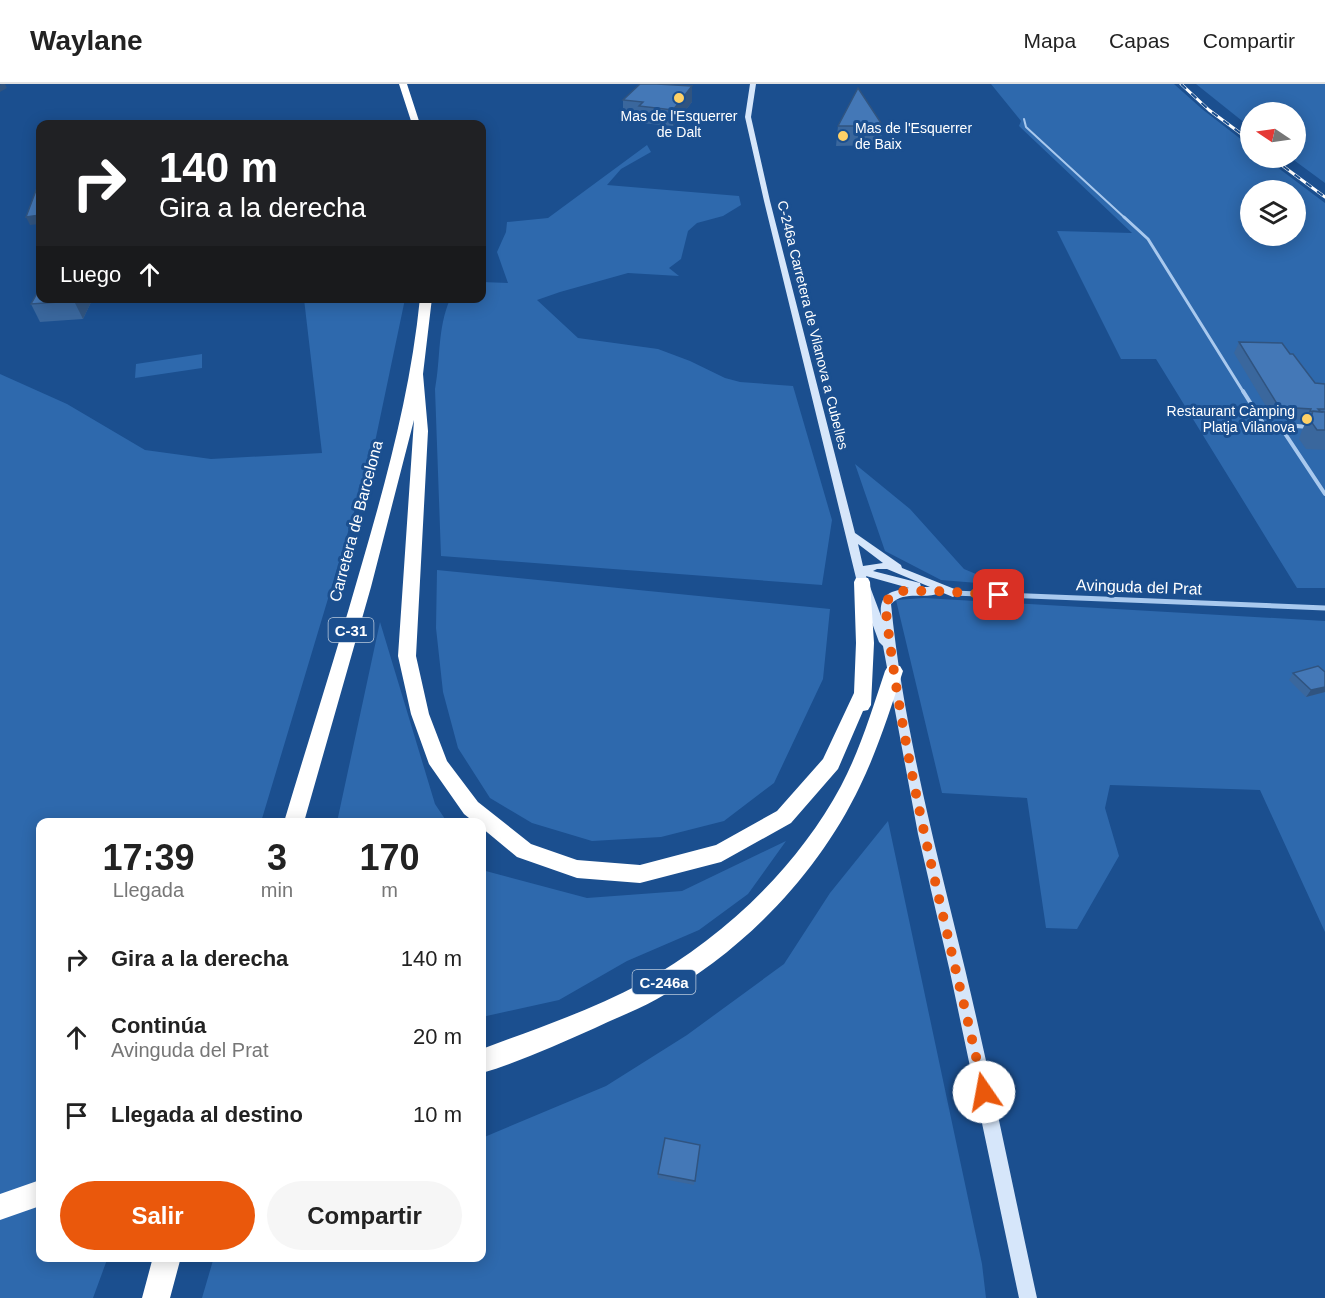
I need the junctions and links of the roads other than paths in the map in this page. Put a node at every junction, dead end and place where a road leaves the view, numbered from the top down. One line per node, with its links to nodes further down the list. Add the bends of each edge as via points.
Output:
1 (403, 84): 4 (highway)
2 (753, 84): 10 (main road, C-246a Carretera de Vilanova a Cubelles / C-246a, via 748,117)
3 (1024, 119): 7 (lane, via 1026,127 1148,239 1263,423)
4 (415, 120)
5 (425, 303): 6 (highway, Carretera de Barcelona / C-31)
6 (417, 375): 19 (highway, Carretera de Barcelona / C-31, via 364,589); 20 (highway, via 422,431 407,656 420,714 440,764 471,808)
7 (1281, 426): 8 (lane); 9 (lane)
8 (1314, 428)
9 (1325, 494)
10 (850, 534): 11 (main road); 12 (main road, C-246a Carretera de Vilanova a Cubelles / C-246a)
11 (903, 571): 12 (main road, via 877,566); 14 (main road)
12 (861, 576): 13 (main road); 16 (main road, C-246a Carretera de Vilanova a Cubelles); 17 (highway, C-246a, via 865,643)
13 (936, 591): 14 (main road); 16 (main road, via 901,591 885,603)
14 (952, 593): 15 (street, Avinguda del Prat)
15 (1325, 608)
16 (892, 663): 18 (highway); 27 (main road, via 925,834)
17 (862, 694): 18 (highway, C-246a); 21 (highway, via 831,764 784,817 722,853 640,874 577,869 524,851)
18 (862, 758): 22 (highway, C-246a, via 842,801 811,851 779,891 722,943 652,990 564,1031)
19 (295, 818)
20 (483, 818)
21 (486, 820)
22 (486, 1060)
23 (36, 1194): 24 (highway)
24 (0, 1207)
25 (166, 1262): 26 (highway)
26 (156, 1298)
27 (1028, 1298)

